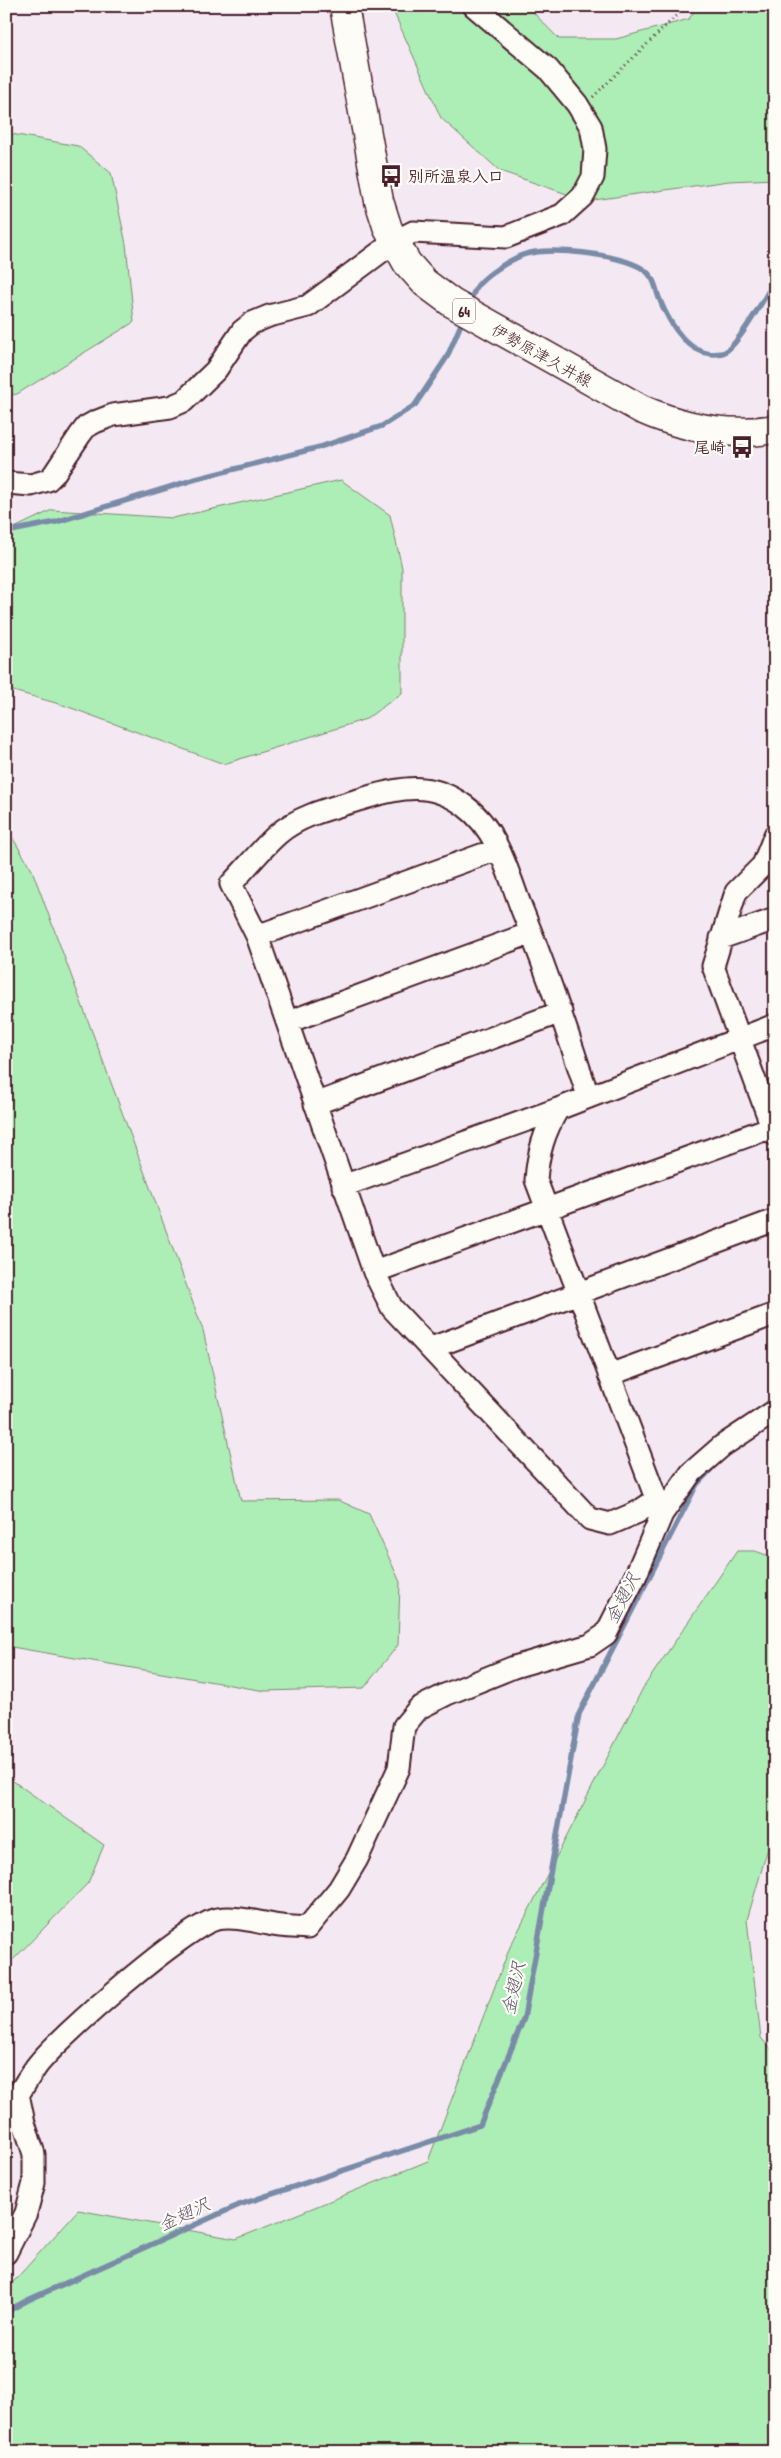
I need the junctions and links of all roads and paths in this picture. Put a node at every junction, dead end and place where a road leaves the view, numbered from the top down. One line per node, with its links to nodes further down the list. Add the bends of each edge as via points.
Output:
1 (344, 6): 5 (main road, 伊勢原津久井線 / 64, via 375,188)
2 (474, 6): 4 (street, via 548,69)
3 (686, 6): 4 (path)
4 (581, 110): 5 (street, via 591,127 595,149 593,177 583,196 562,215 506,238 413,232)
5 (394, 242): 6 (main road, 伊勢原津久井線 / 64, via 411,268 444,298 640,409 679,424 710,430); 7 (street, via 308,306 252,323 216,370 184,401 170,407 113,415 95,422 80,435 48,480 30,486)
6 (775, 429)
7 (6, 483)
8 (775, 836): 13 (street, via 764,865 736,892)
9 (498, 849): 11 (street); 12 (street); 12 (street, via 482,823 465,806 437,791 395,789 307,816 279,833 231,884)
10 (775, 919): 13 (street)
11 (532, 932): 14 (street); 15 (street)
12 (257, 936): 15 (street)
13 (721, 938): 17 (street, via 713,966)
14 (561, 1012): 18 (street); 19 (street)
15 (288, 1022): 19 (street)
16 (775, 1025): 17 (street)
17 (739, 1039): 18 (street); 21 (street)
18 (588, 1096): 20 (street)
19 (315, 1104): 22 (street)
20 (558, 1109): 22 (street); 23 (street, via 546,1130 538,1157 536,1180)
21 (773, 1131): 23 (street)
22 (343, 1186): 25 (street)
23 (547, 1209): 25 (street); 26 (street)
24 (775, 1220): 26 (street)
25 (374, 1272): 28 (street, via 392,1308)
26 (579, 1294): 28 (street); 29 (street)
27 (775, 1314): 29 (street)
28 (431, 1348): 31 (street, via 590,1519 610,1524)
29 (609, 1375): 31 (street)
30 (775, 1412): 31 (street, via 722,1446)
31 (659, 1507): 32 (street, via 635,1577 606,1634 590,1644 514,1668 419,1708 404,1726 399,1768 357,1859 339,1889 307,1928 250,1919 217,1919 203,1924 158,1956 66,2034 36,2066)
32 (18, 2094): 33 (street); 34 (street, via 34,2154 34,2183 26,2213)
33 (6, 2116)
34 (6, 2253)

